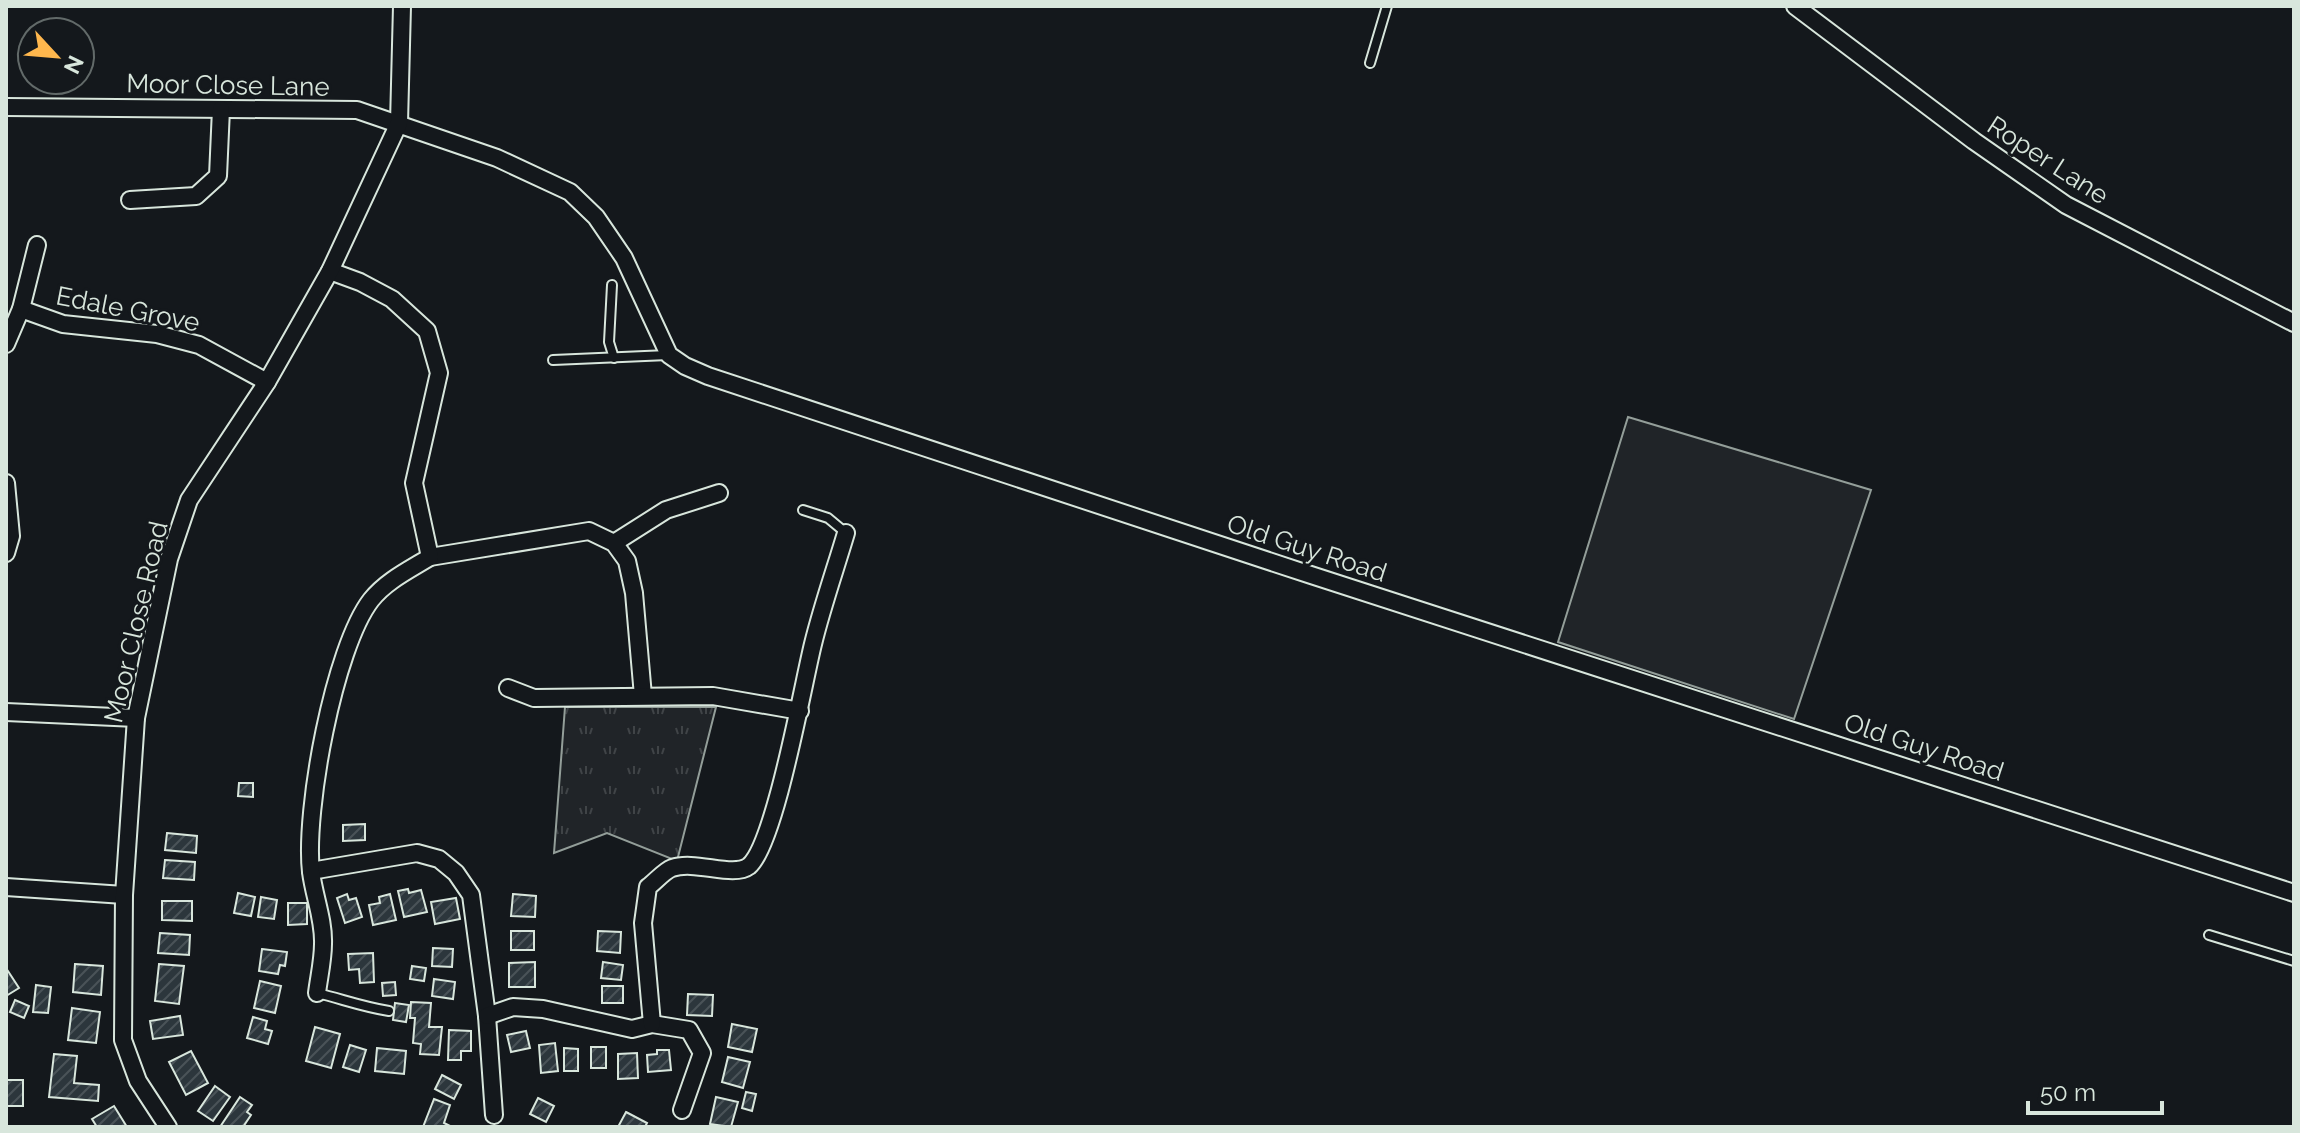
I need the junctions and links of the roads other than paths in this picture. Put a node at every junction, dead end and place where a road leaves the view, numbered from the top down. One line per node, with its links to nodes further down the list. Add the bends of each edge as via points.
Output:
1 (402, 6): 7 (street)
2 (1387, 6): 4 (lane)
3 (1795, 6): 13 (street, Roper Lane, via 2066,205)
4 (1370, 63)
5 (6, 107): 6 (street, Moor Close Lane)
6 (221, 109): 7 (street, Moor Close Lane, via 357,110); 8 (street, via 218,176 196,196)
7 (399, 123): 10 (street, Moor Close Road); 15 (street, via 497,158 570,192 596,217 624,258)
8 (130, 200)
9 (37, 245): 12 (street, Edale Grove)
10 (330, 271): 18 (street, Moor Close Road); 25 (street, via 392,299 427,331 439,373 414,483)
11 (612, 285): 16 (lane, via 609,342)
12 (21, 309): 14 (street, Edale Grove); 18 (street, Edale Grove, via 63,324 157,334 199,345)
13 (2294, 323)
14 (6, 344)
15 (669, 355): 16 (lane); 33 (street, Old Guy Road, via 708,376)
16 (614, 358): 17 (lane)
17 (553, 360)
18 (267, 382): 30 (street, Moor Close Road, via 189,500 169,559)
19 (6, 483): 24 (street, via 11,536)
20 (719, 493): 23 (street, via 666,510)
21 (803, 510): 22 (lane, via 828,518)
22 (846, 533): 28 (street)
23 (614, 543): 25 (street, via 589,531); 27 (street, via 627,561 634,593)
24 (6, 553)
25 (430, 557): 31 (street, via 372,598 350,640 325,731 314,798)
26 (508, 688): 27 (street, via 534,698)
27 (643, 696): 28 (street, via 713,696)
28 (800, 711): 40 (street, via 765,836 751,865 736,872 702,865 670,869 648,887 643,923)
29 (6, 712): 30 (street)
30 (136, 718): 34 (street, Moor Close Road)
31 (311, 871): 37 (street, via 323,943); 39 (street, via 417,853 439,859 456,873 471,895)
32 (6, 887): 34 (street)
33 (2294, 893)
34 (124, 895): 43 (street, Moor Close Road, via 123,1040 138,1081)
35 (2209, 935): 36 (lane)
36 (2294, 961)
37 (317, 993): 38 (lane)
38 (389, 1011)
39 (487, 1016): 40 (street, via 513,1007 632,1029); 42 (street)
40 (652, 1024): 41 (street, via 689,1030 702,1053)
41 (682, 1110)
42 (494, 1115)
43 (168, 1127)

